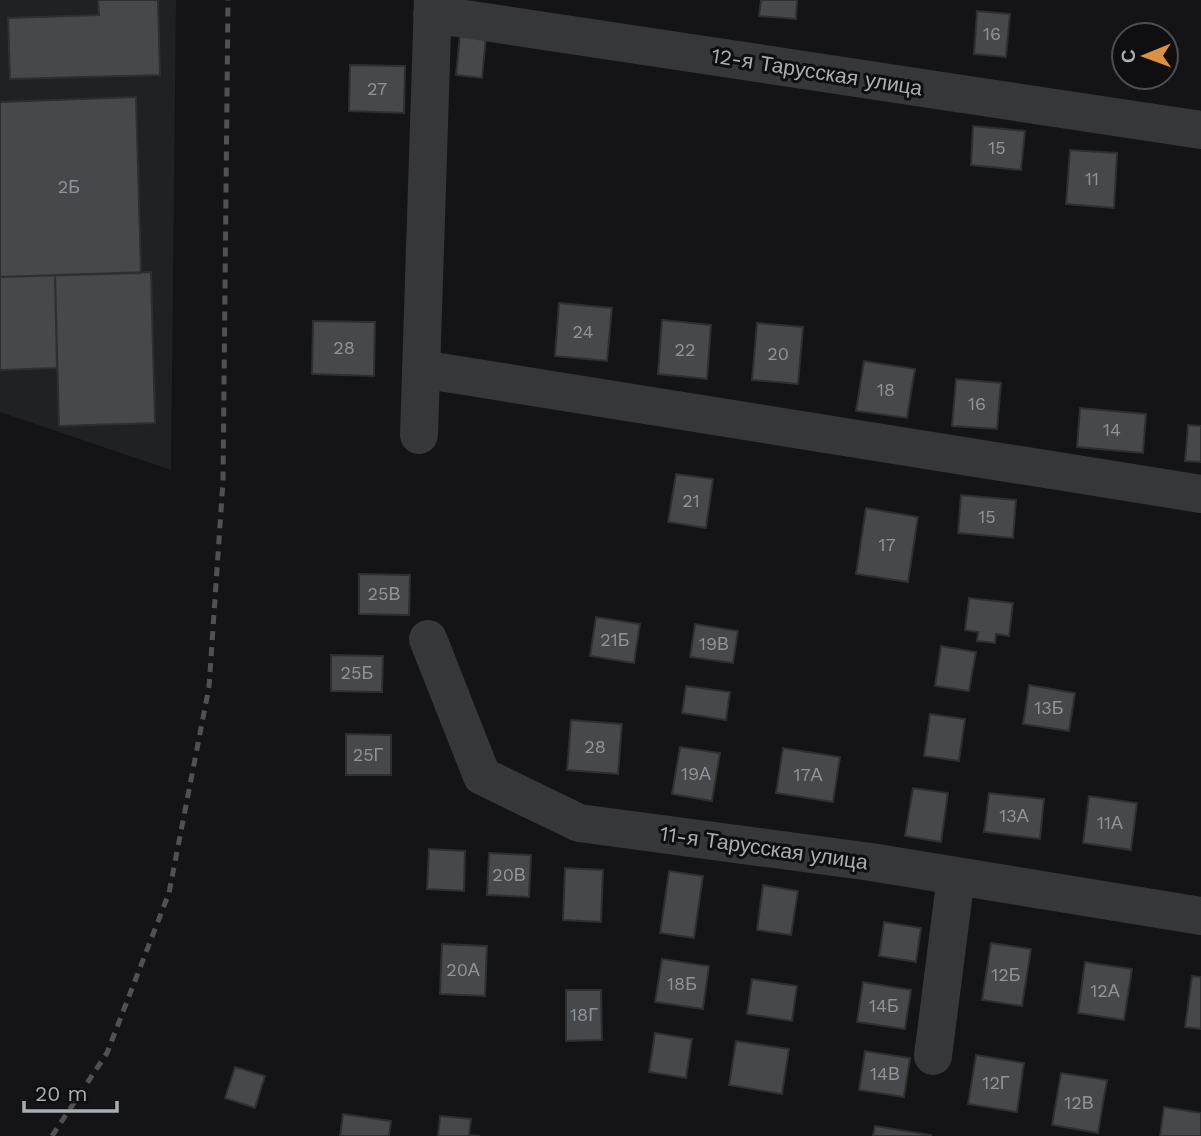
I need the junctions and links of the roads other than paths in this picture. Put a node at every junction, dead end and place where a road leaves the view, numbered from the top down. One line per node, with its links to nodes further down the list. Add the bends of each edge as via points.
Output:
1 (432, 7): 2 (street, 12-я Тарусская улица); 3 (street)
2 (1201, 130)
3 (421, 369): 4 (street); 5 (street)
4 (419, 435)
5 (1201, 494)
6 (428, 639): 7 (street, 11-я Тарусская улица, via 482,776 579,823)
7 (956, 876): 8 (street, 11-я Тарусская улица); 9 (street)
8 (1201, 916)
9 (933, 1056)

